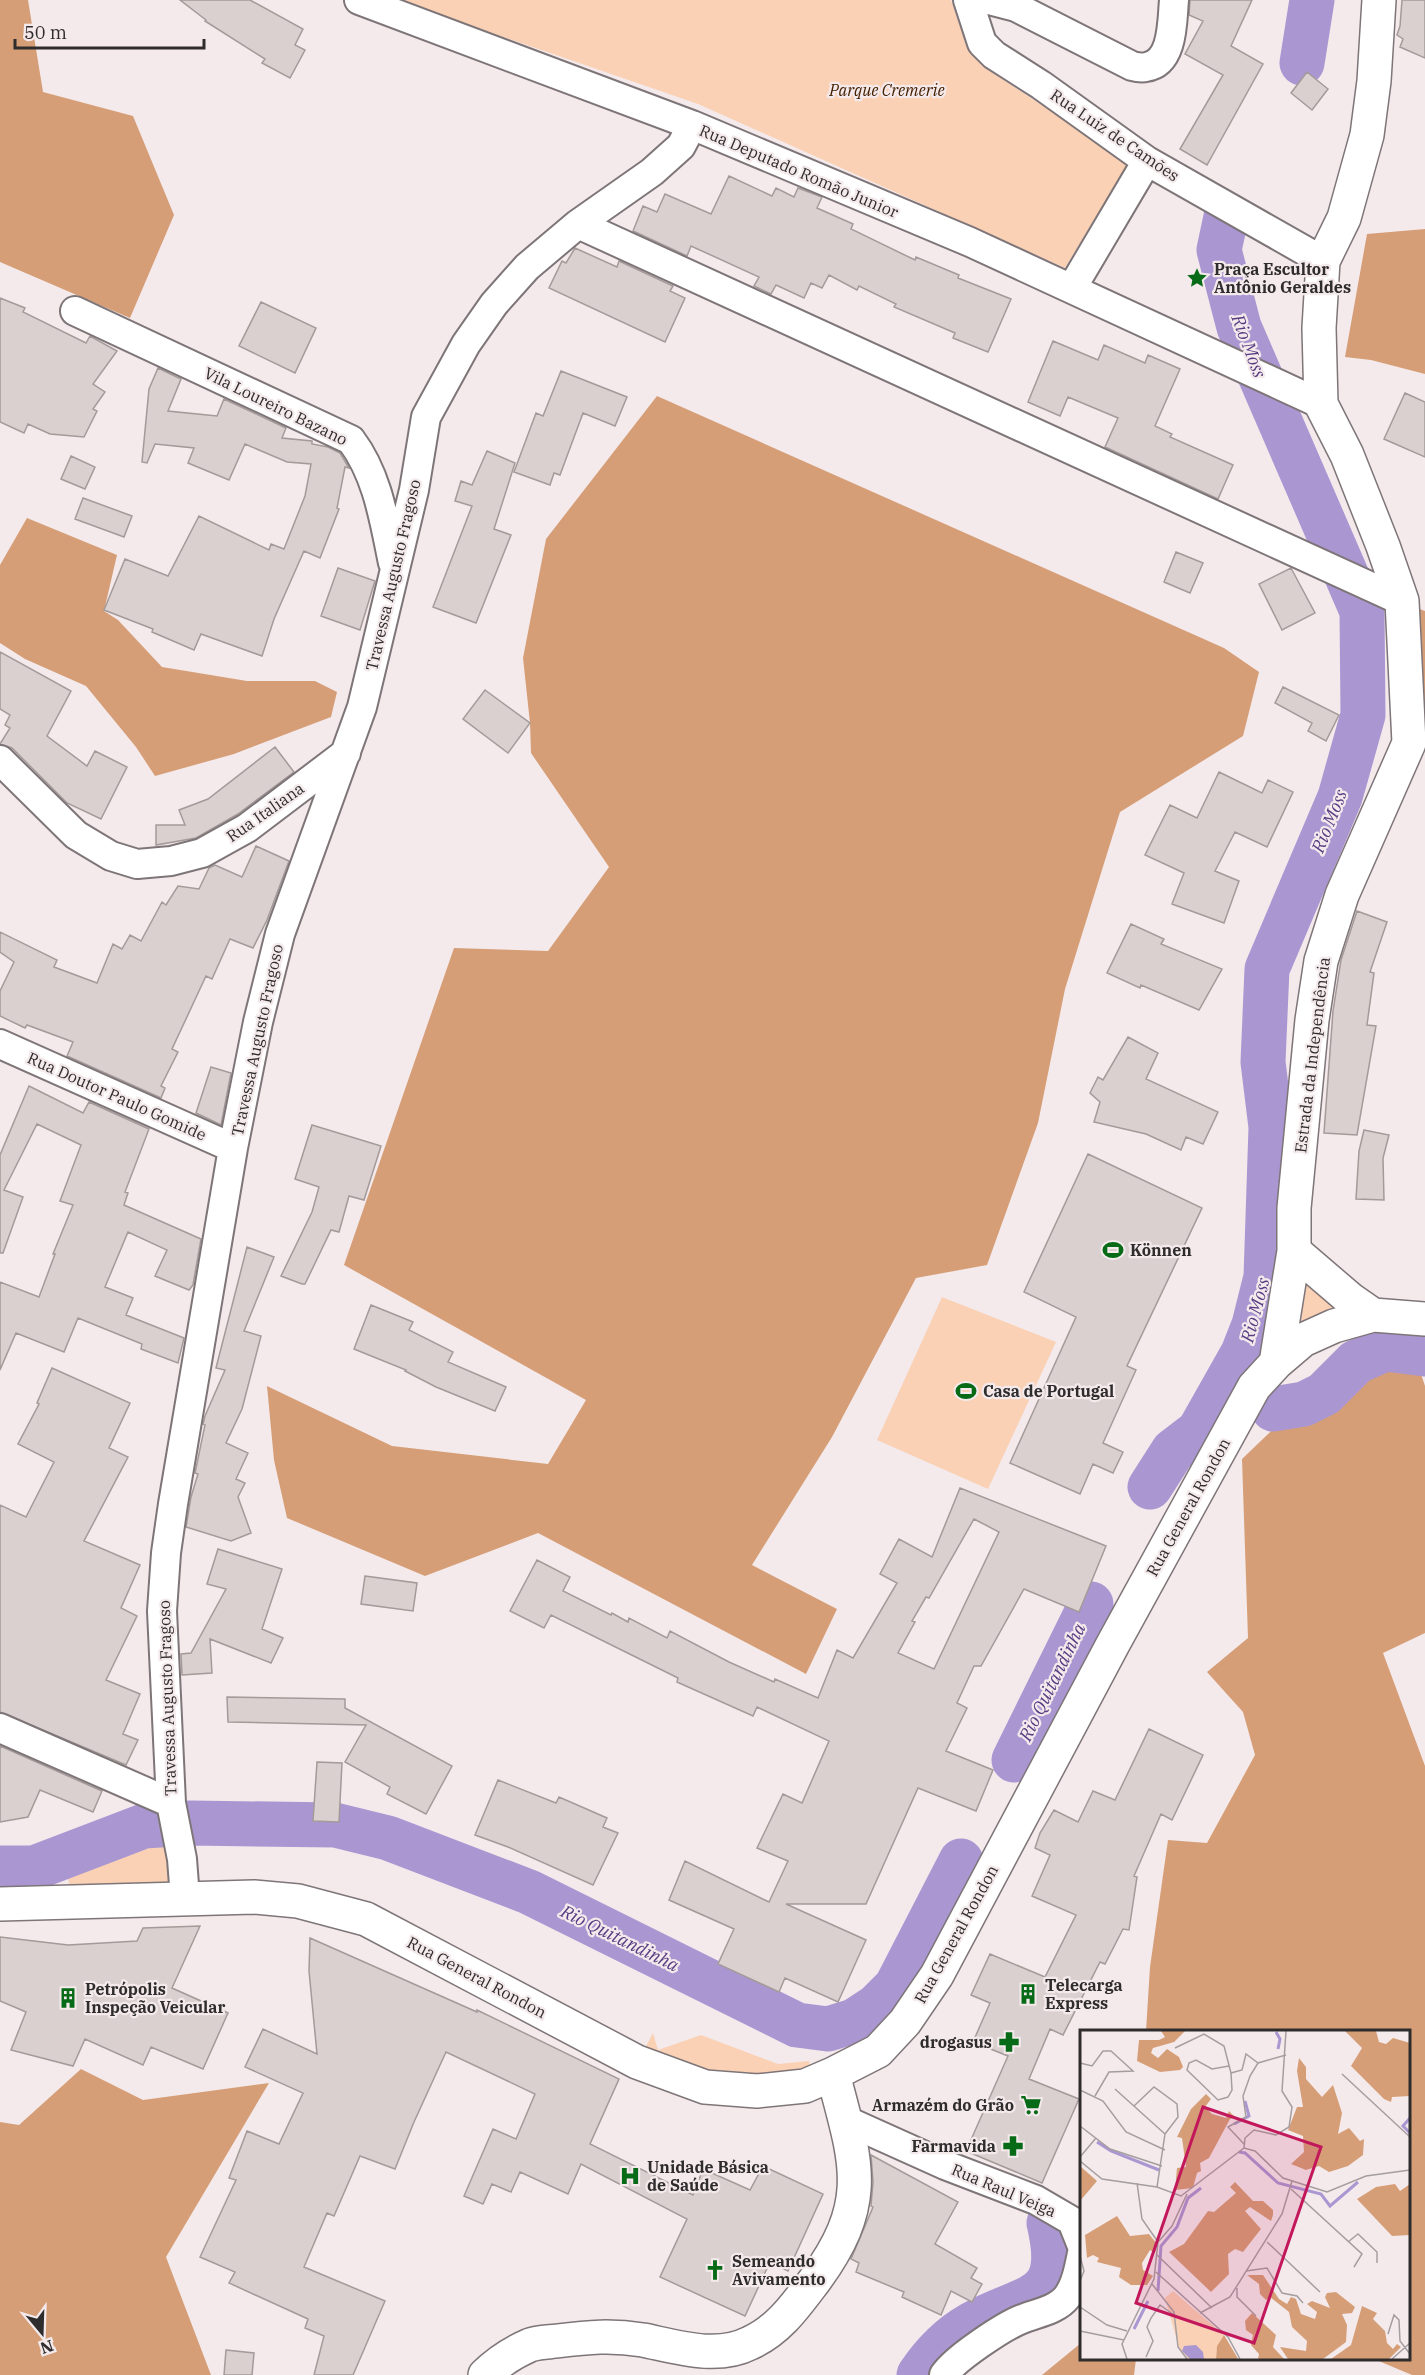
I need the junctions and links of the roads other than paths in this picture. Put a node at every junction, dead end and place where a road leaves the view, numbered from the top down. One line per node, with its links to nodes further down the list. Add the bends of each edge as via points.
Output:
1 (359, 0): 5 (street, Rua Deputado Romão Junior)
2 (1174, 0): 4 (street, via 1169,42 1157,63 1147,68 1132,66 1016,7)
3 (1379, 0): 8 (street, Estrada da Independência, via 1367,135 1344,218)
4 (978, 1): 6 (street, Rua Luiz de Camões, via 982,44 994,56)
5 (692, 125): 7 (street, Travessa Augusto Fragoso, via 681,146 652,172); 9 (street, Rua Deputado Romão Junior)
6 (1147, 161): 8 (street, Rua Luiz de Camões); 9 (street)
7 (578, 224): 12 (street, Travessa Augusto Fragoso, via 527,267 494,304 466,344 426,417 414,490); 13 (street)
8 (1323, 261): 11 (street, Estrada da Independência)
9 (1072, 288): 11 (street, Rua Deputado Romão Junior)
10 (75, 311): 12 (street, Vila Loureiro Bazano, via 351,440 365,458 381,505)
11 (1320, 404): 13 (street, Estrada da Independência, via 1347,456)
12 (394, 571): 15 (street, Travessa Augusto Fragoso, via 362,707)
13 (1401, 601): 14 (street, Estrada da Independência)
14 (1417, 748): 19 (street, Estrada da Independência, via 1342,895 1321,961 1312,1020)
15 (346, 753): 16 (street, Rua Italiana, via 247,828 202,853 138,864 111,856 76,836); 18 (street, Travessa Augusto Fragoso, via 280,934)
16 (0, 760)
17 (0, 1044): 18 (street, Rua Doutor Paulo Gomide)
18 (233, 1148): 24 (street, Travessa Augusto Fragoso, via 166,1553 162,1611)
19 (1293, 1251): 20 (street); 22 (street, Estrada da Independência)
20 (1373, 1315): 21 (street, Rua General Rondon); 22 (street, Rua General Rondon, via 1304,1340)
21 (1425, 1319)
22 (1276, 1363): 27 (street, Rua General Rondon, via 1254,1387 937,1975 905,2022 878,2050)
23 (0, 1728): 24 (street)
24 (171, 1803): 25 (street, Travessa Augusto Fragoso)
25 (185, 1899): 26 (street, Rua General Rondon); 27 (street, Rua General Rondon, via 254,1897 298,1901 366,1919 637,2062 705,2087 757,2091 805,2086)
26 (0, 1904)
27 (833, 2074): 28 (street)
28 (845, 2120): 29 (street, Rua Raul Veiga, via 1036,2200 1072,2221); 31 (street, via 854,2154 855,2187 847,2227 823,2269 791,2312 769,2333 748,2345 720,2350 693,2351 611,2335 531,2344)
29 (1080, 2241)
30 (1080, 2264): 32 (street, via 1066,2297 1042,2314 1021,2319 969,2351)
31 (485, 2375)
32 (944, 2375)

